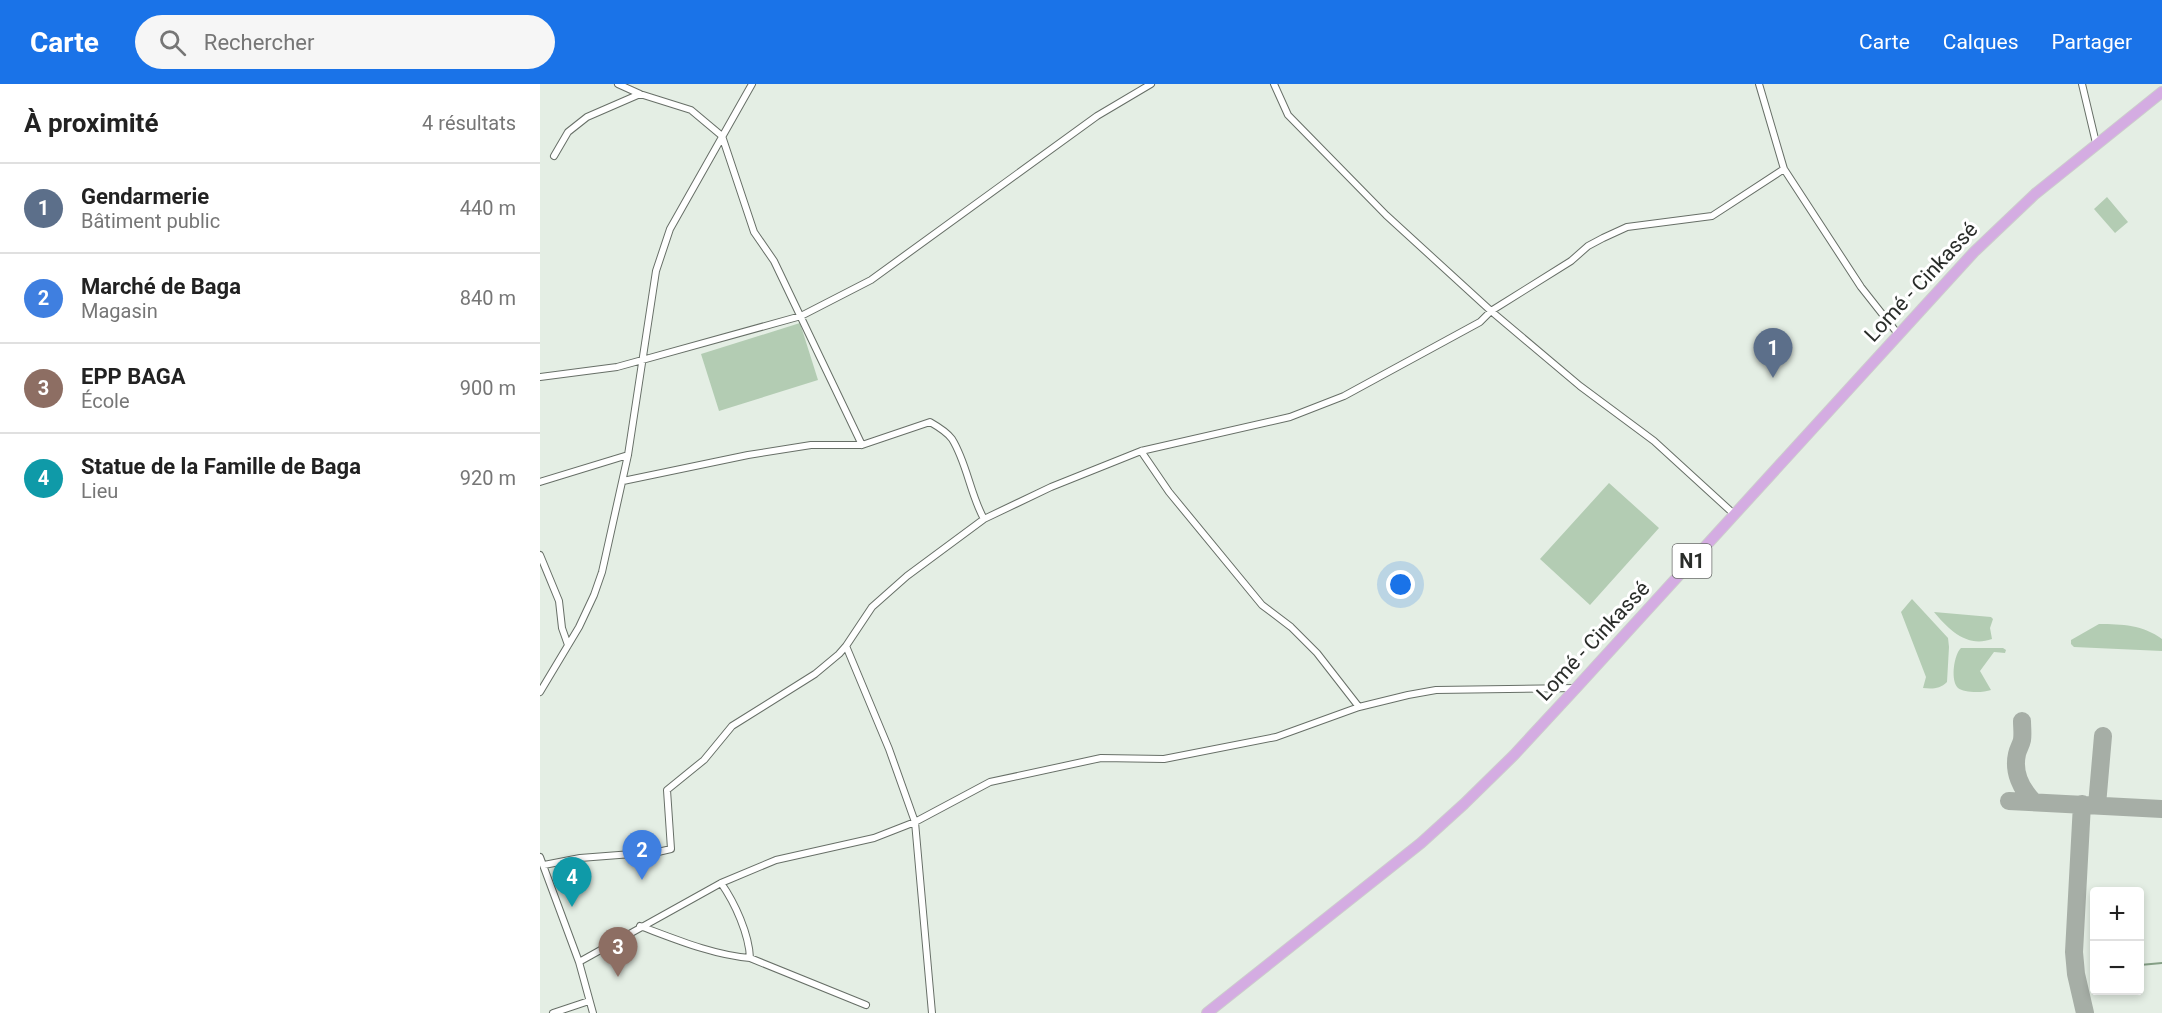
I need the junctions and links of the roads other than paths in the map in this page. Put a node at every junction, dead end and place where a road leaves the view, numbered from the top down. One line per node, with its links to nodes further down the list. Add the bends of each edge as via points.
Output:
1 (618, 84): 8 (street)
2 (752, 84): 9 (street)
3 (1151, 84): 14 (street, via 1097,116 870,280)
4 (1274, 84): 13 (street, via 1288,116 1386,215)
5 (1758, 84): 12 (street)
6 (2082, 84): 10 (street)
7 (2162, 92): 10 (highway, Lomé - Cinkassé / N1)
8 (640, 94): 9 (street, via 691,110); 11 (street, via 587,117 568,132)
9 (722, 136): 14 (street, via 754,232 774,261); 16 (street, via 669,229 656,272)
10 (2096, 143): 15 (highway, Lomé - Cinkassé / N1, via 2005,222)
11 (554, 156)
12 (1784, 169): 13 (street, via 1712,216 1627,227 1603,238); 15 (street, via 1861,287)
13 (1491, 311): 19 (street, via 1480,322 1344,396 1290,417); 23 (street, via 1580,386 1654,441)
14 (801, 316): 16 (street); 18 (street)
15 (1898, 334): 23 (highway, Lomé - Cinkassé / N1)
16 (643, 362): 17 (street); 20 (street)
17 (540, 376)
18 (862, 445): 21 (street, via 811,445); 24 (street, via 930,422 951,438)
19 (1141, 451): 24 (street, via 1051,486); 30 (street, via 1169,492 1262,605 1317,653)
20 (628, 455): 21 (street); 22 (street)
21 (623, 481): 26 (street, via 602,572)
22 (540, 482)
23 (1735, 515): 28 (highway, Lomé - Cinkassé / N1)
24 (984, 519): 27 (street, via 872,607)
25 (540, 555): 26 (street, via 559,601)
26 (568, 645): 29 (street)
27 (846, 646): 31 (street); 33 (street, via 815,674 732,726 704,760 667,790 671,849 580,858)
28 (1576, 688): 30 (street, via 1436,690); 43 (highway, Lomé - Cinkassé / N1, via 1514,755 1421,843)
29 (540, 692)
30 (1359, 708): 31 (street, via 1265,739 1164,759 1101,758 990,782)
31 (915, 822): 34 (street, via 874,838 776,860); 42 (street)
32 (540, 857): 33 (street)
33 (542, 868): 37 (street, via 548,873)
34 (721, 883): 35 (street); 36 (street, via 745,933)
35 (640, 926): 36 (street); 37 (street)
36 (750, 958): 39 (street)
37 (579, 962): 38 (street)
38 (589, 1001): 40 (street); 41 (street)
39 (866, 1005)
40 (553, 1013)
41 (593, 1013)
42 (932, 1013)
43 (1207, 1013)

